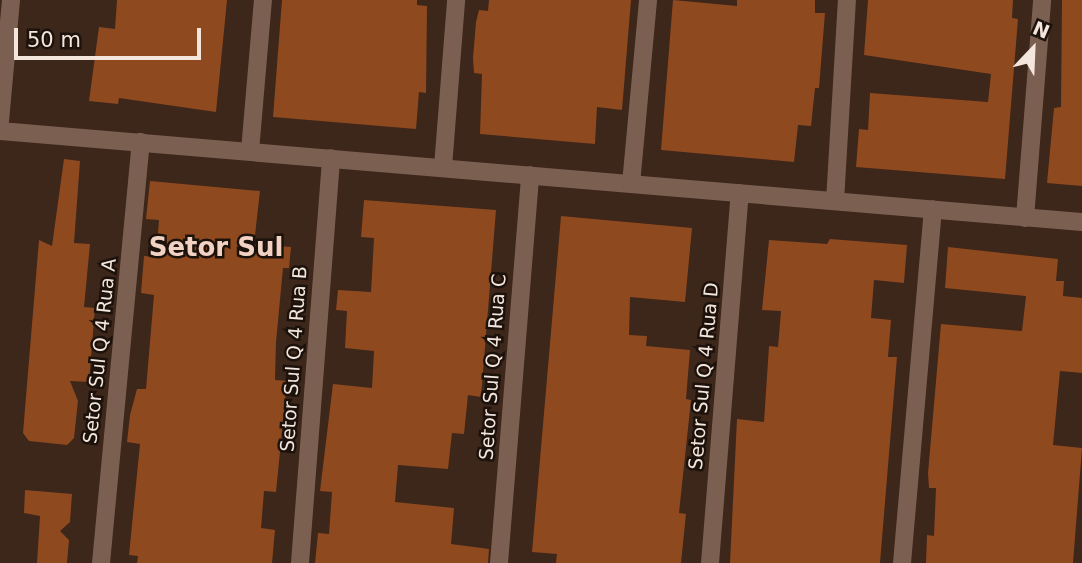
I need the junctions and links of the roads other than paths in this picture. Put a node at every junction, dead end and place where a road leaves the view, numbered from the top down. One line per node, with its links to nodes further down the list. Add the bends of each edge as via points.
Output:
1 (11, 0): 7 (street)
2 (262, 0): 10 (street)
3 (456, 0): 12 (street)
4 (648, 0): 14 (street)
5 (847, 0): 16 (street)
6 (1042, 0): 18 (street)
7 (0, 121)
8 (0, 131): 9 (street)
9 (141, 142): 10 (street); 20 (street, Setor Sul Q 4 Rua A)
10 (250, 151): 11 (street)
11 (331, 158): 12 (street); 21 (street, Setor Sul Q 4 Rua B)
12 (443, 167): 13 (street)
13 (530, 175): 14 (street); 22 (street, Setor Sul Q 4 Rua C)
14 (631, 184): 15 (street)
15 (740, 193): 16 (street); 23 (street, Setor Sul Q 4 Rua D)
16 (835, 201): 17 (street)
17 (933, 209): 18 (street); 24 (street)
18 (1025, 218): 19 (street)
19 (1082, 222)
20 (101, 563)
21 (300, 563)
22 (499, 563)
23 (710, 563)
24 (902, 563)

